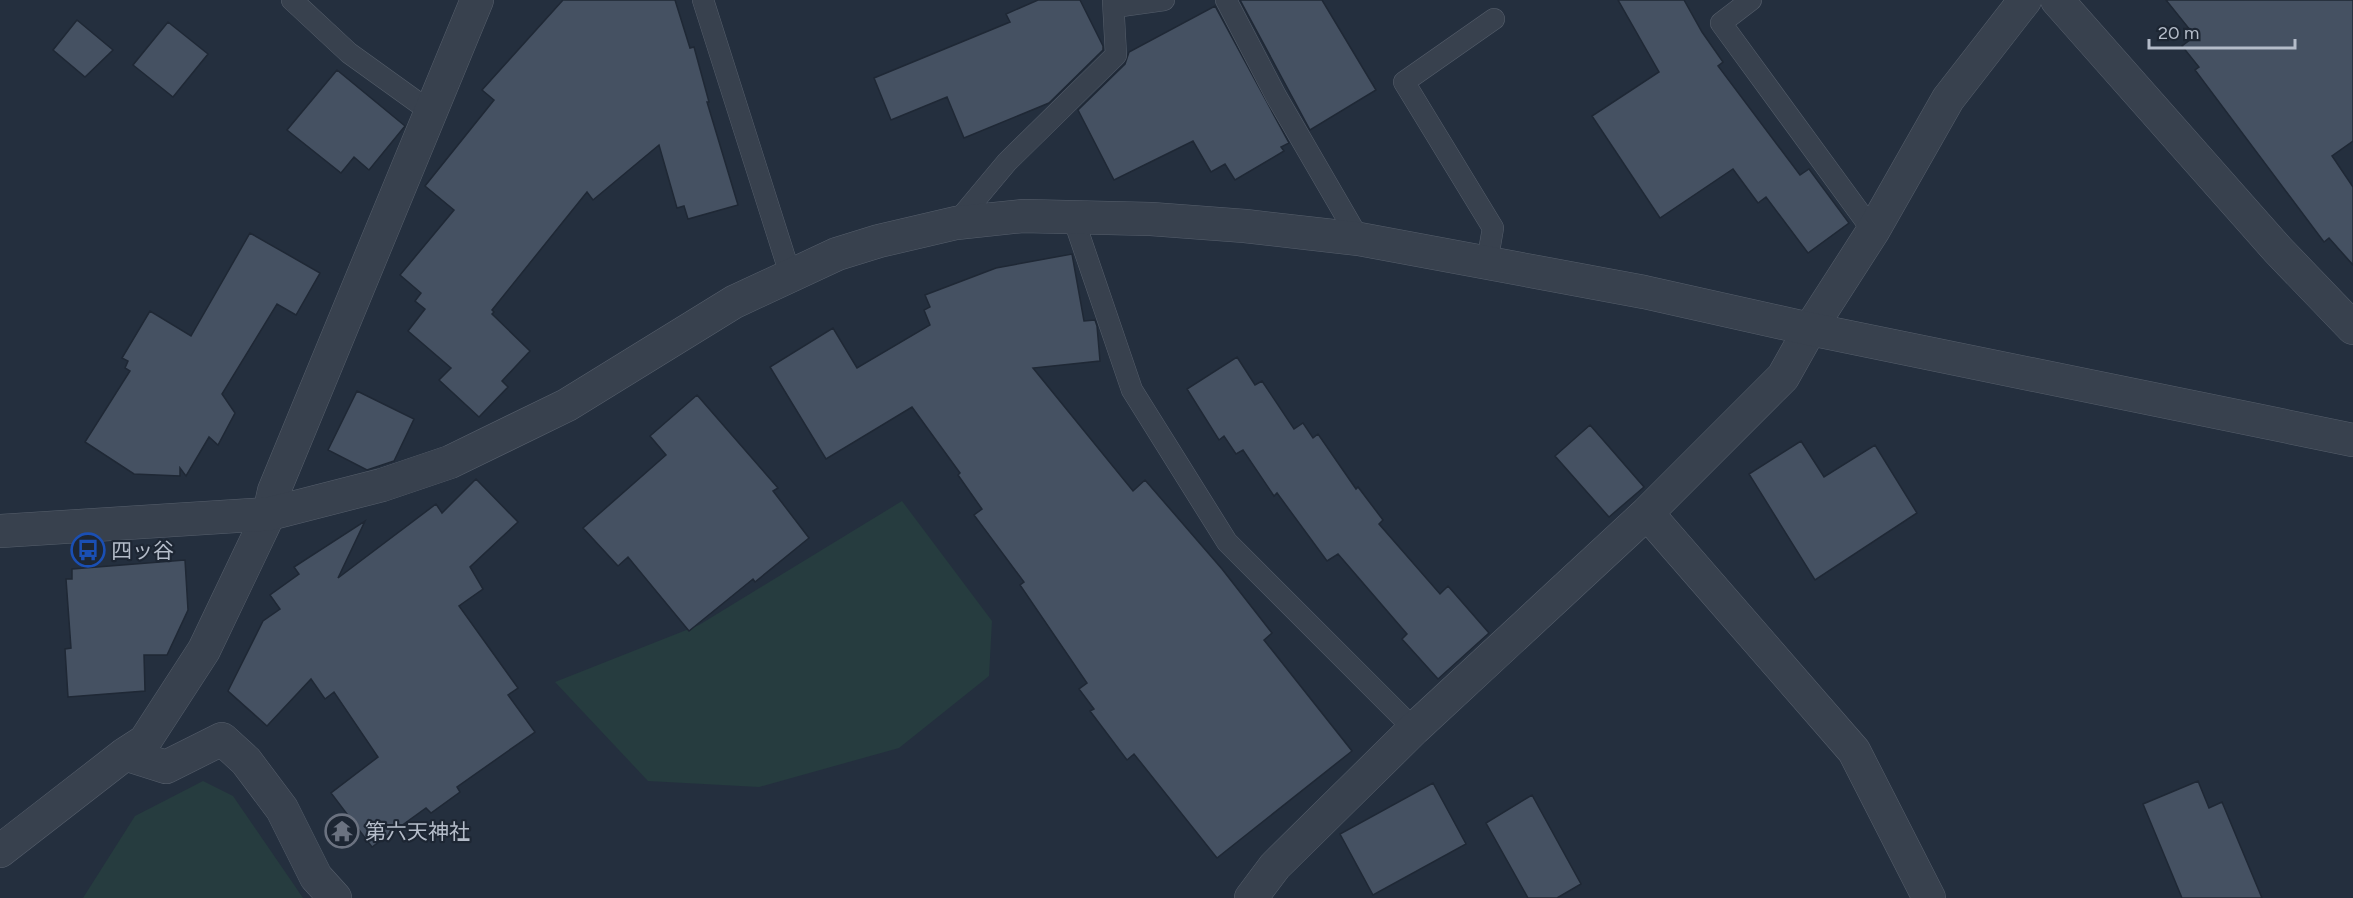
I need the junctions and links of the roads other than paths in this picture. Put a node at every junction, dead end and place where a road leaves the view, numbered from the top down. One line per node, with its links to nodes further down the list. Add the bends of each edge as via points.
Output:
1 (292, 0): 11 (lane, via 349,53)
2 (477, 0): 11 (street)
3 (703, 0): 17 (lane)
4 (1164, 0): 9 (lane)
5 (1226, 0): 15 (lane)
6 (1751, 0): 14 (lane, via 1721,23)
7 (2025, 0): 14 (street, via 1948,99)
8 (2056, 0): 19 (street, via 2278,250)
9 (1114, 3): 13 (lane, via 1116,55 1007,162)
10 (1494, 19): 16 (lane, via 1404,82 1493,228)
11 (431, 112): 22 (street, via 281,471)
12 (1073, 218): 13 (street, via 1023,216); 15 (street, via 1245,225); 24 (lane, via 1132,390 1227,542)
13 (957, 223): 17 (street, via 837,254)
14 (1873, 231): 18 (street)
15 (1359, 239): 16 (street)
16 (1487, 263): 18 (street)
17 (791, 277): 22 (street, via 734,302 567,405 450,462 382,485)
18 (1810, 328): 20 (street); 21 (street, via 1783,377)
19 (2353, 328)
20 (2353, 440)
21 (1647, 513): 24 (street); 29 (street, via 1854,751)
22 (269, 514): 23 (street); 25 (street, via 204,650 144,741)
23 (0, 531)
24 (1414, 729): 28 (street, via 1275,866)
25 (125, 754): 26 (street); 27 (street, via 166,767 222,739 246,761 282,809 316,878)
26 (0, 851)
27 (335, 898)
28 (1251, 898)
29 (1929, 898)

